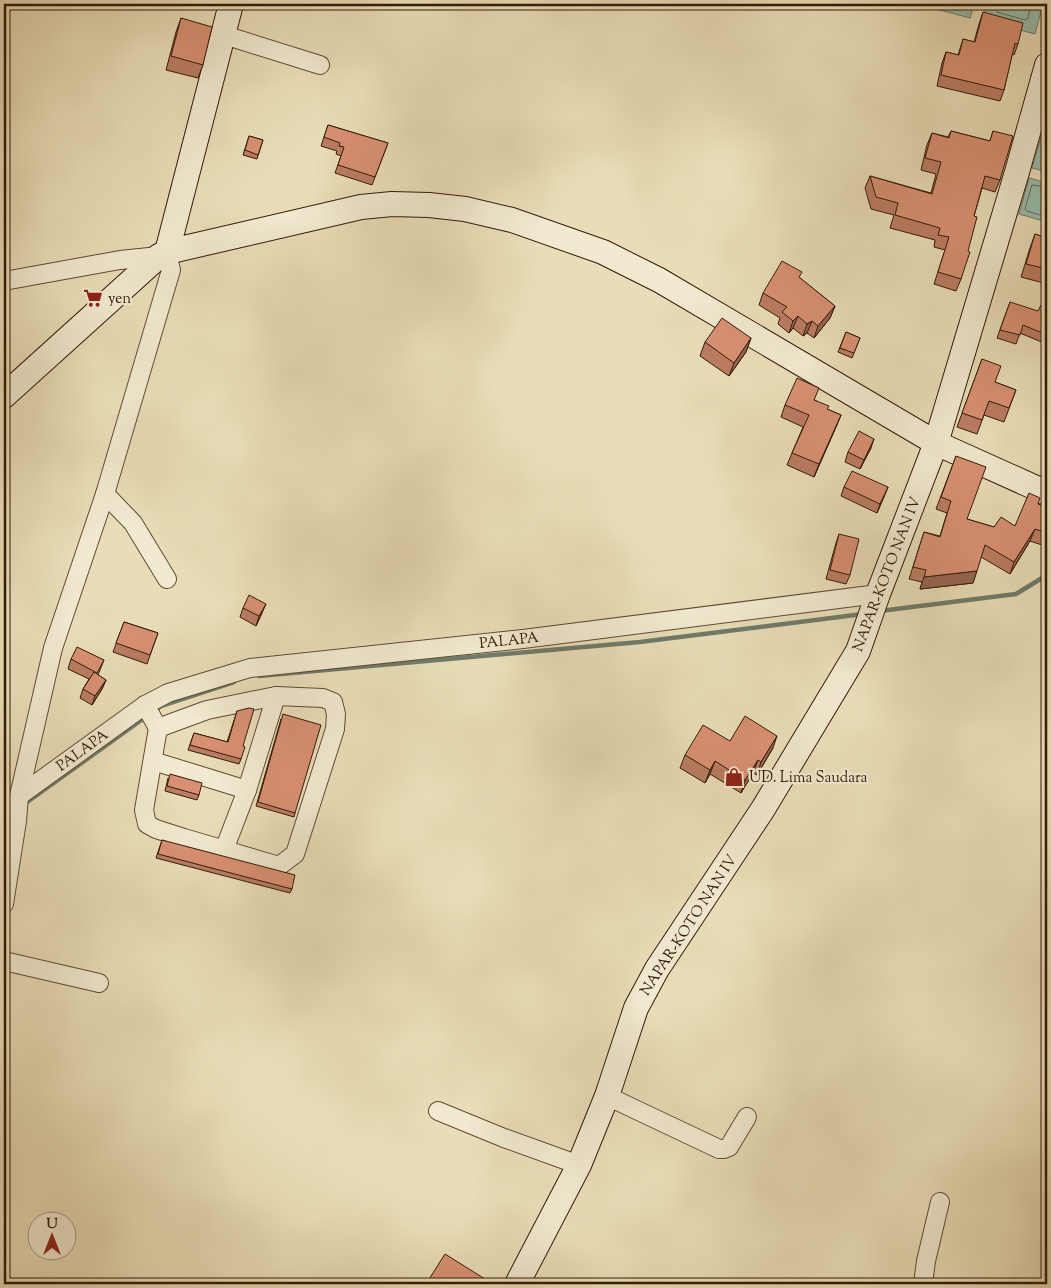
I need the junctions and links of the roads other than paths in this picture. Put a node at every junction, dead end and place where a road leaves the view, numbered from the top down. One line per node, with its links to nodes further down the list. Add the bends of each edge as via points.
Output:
1 (232, 4): 2 (street)
2 (224, 36): 3 (street); 5 (street)
3 (320, 65)
4 (1047, 65): 8 (street, NAPAR-KOTO NAN IV)
5 (163, 254): 6 (street); 7 (street); 8 (street, via 361,207 429,205 503,218 603,252 659,280); 10 (street, via 171,270)
6 (4, 281)
7 (4, 396)
8 (936, 443): 9 (street); 12 (street, NAPAR-KOTO NAN IV)
9 (1047, 493)
10 (105, 494): 11 (street, via 133,523); 17 (street, via 53,648)
11 (167, 579)
12 (875, 604): 14 (street, PALAPA, via 250,668 168,693); 22 (street, NAPAR-KOTO NAN IV, via 858,652 763,809 657,969 636,1008)
13 (276, 696): 14 (street, via 207,710); 16 (street); 18 (street, via 323,698 333,702 336,714 335,729 295,854 279,866)
14 (152, 716): 15 (street); 17 (street, PALAPA)
15 (153, 761): 16 (street); 18 (street, via 144,810 147,824)
16 (247, 790): 18 (street)
17 (18, 798): 19 (street)
18 (224, 850)
19 (4, 904)
20 (4, 961): 21 (street)
21 (99, 983)
22 (607, 1096): 24 (street, via 724,1149 729,1147); 25 (street, NAPAR-KOTO NAN IV)
23 (438, 1111): 25 (street)
24 (747, 1117)
25 (579, 1165): 27 (street, NAPAR-KOTO NAN IV)
26 (940, 1202): 28 (street)
27 (517, 1284)
28 (922, 1284)

